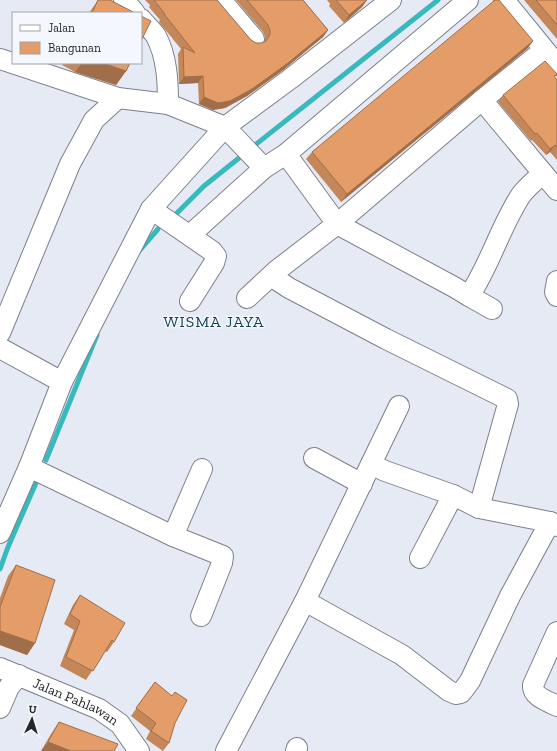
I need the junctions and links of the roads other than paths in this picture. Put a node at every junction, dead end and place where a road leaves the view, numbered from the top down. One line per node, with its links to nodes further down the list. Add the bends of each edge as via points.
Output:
1 (124, 0): 6 (street)
2 (220, 0): 8 (street)
3 (391, 0): 17 (street)
4 (468, 0): 18 (street)
5 (504, 0): 9 (street)
6 (134, 12)
7 (142, 20): 16 (street, via 155,35 163,54)
8 (254, 39)
9 (544, 50): 13 (street); 15 (street)
10 (0, 59): 11 (street)
11 (12, 63)
12 (15, 64): 14 (street)
13 (557, 65)
14 (118, 98): 16 (street); 32 (street, via 94,120 70,164)
15 (482, 100): 20 (street); 23 (street)
16 (168, 104): 17 (street)
17 (231, 133): 19 (street); 22 (street)
18 (286, 154): 19 (street); 23 (street)
19 (261, 164): 24 (street)
20 (543, 173): 21 (street); 27 (street, via 522,194)
21 (557, 190)
22 (151, 209): 24 (street); 34 (street)
23 (338, 224): 25 (street); 27 (street)
24 (190, 235): 30 (street, via 216,256)
25 (270, 276): 29 (street); 42 (street, via 386,339 506,399 508,404)
26 (557, 281): 28 (street)
27 (468, 296): 31 (street)
28 (557, 296)
29 (247, 298)
30 (190, 301)
31 (492, 310)
32 (0, 333)
33 (0, 348): 34 (street)
34 (62, 382): 38 (street)
35 (399, 406): 37 (street)
36 (314, 458): 40 (street)
37 (371, 464): 40 (street); 41 (street)
38 (29, 467): 44 (street); 45 (street)
39 (202, 469): 45 (street)
40 (362, 484): 47 (street)
41 (453, 495): 42 (street); 46 (street)
42 (479, 508): 43 (street)
43 (553, 524): 47 (street, via 510,596 470,681 461,693 449,691 402,655)
44 (0, 533)
45 (173, 536): 48 (street, via 223,556)
46 (420, 558)
47 (305, 601): 55 (street)
48 (201, 616)
49 (557, 632): 52 (street, via 532,685 536,695)
50 (0, 668): 51 (street, Jalan Pahlawan)
51 (18, 675): 53 (street, via 9,687); 54 (street, Jalan Pahlawan, via 99,709 120,724)
52 (557, 706)
53 (0, 708)
54 (140, 751)
55 (226, 751)

